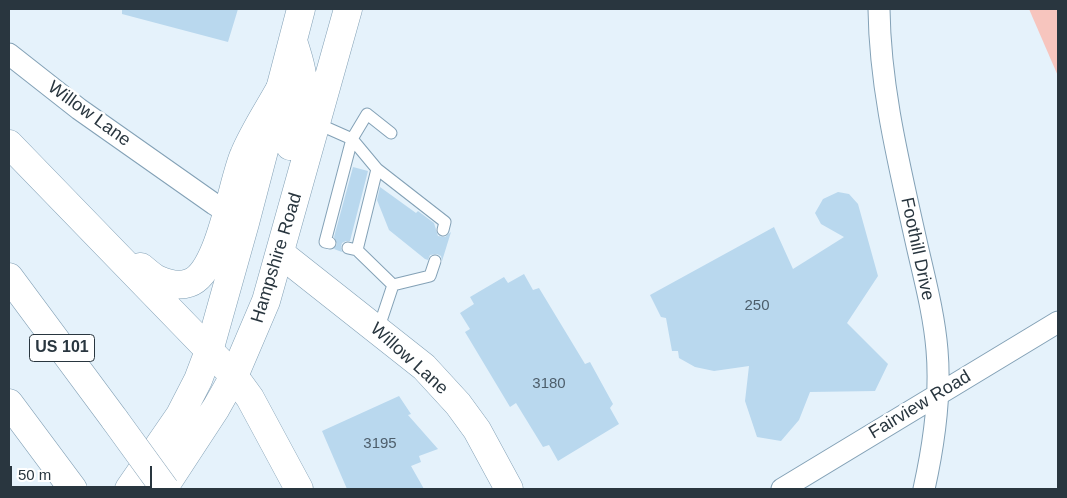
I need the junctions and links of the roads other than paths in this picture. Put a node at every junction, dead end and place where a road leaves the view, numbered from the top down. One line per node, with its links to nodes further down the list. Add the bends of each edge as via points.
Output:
1 (301, 9): 4 (main road)
2 (348, 9): 6 (main road, Hampshire Road)
3 (879, 9): 23 (street, Foothill Drive, via 894,143 937,350)
4 (293, 41): 11 (main road, via 281,87 244,155); 15 (main road, via 303,87 270,231)
5 (9, 54): 11 (street, Willow Lane, via 79,109)
6 (316, 123): 8 (lane); 15 (main road, Hampshire Road)
7 (391, 133): 8 (lane, via 367,114)
8 (352, 139): 10 (lane); 13 (lane, via 338,206 325,242)
9 (9, 144): 14 (main road)
10 (377, 169): 12 (lane, via 445,222); 18 (lane, via 367,192 352,249)
11 (236, 218): 14 (main road, via 208,267 191,282 174,285 158,280 138,264); 21 (main road)
12 (443, 230)
13 (330, 243)
14 (114, 252): 21 (main road)
15 (280, 254): 20 (main road, Willow Lane); 22 (main road, Hampshire Road, via 263,309)
16 (434, 261): 18 (lane, via 430,276)
17 (9, 277): 27 (main road, US 101, bridge)
18 (393, 285): 20 (lane)
19 (1058, 322): 23 (street, Fairview Road)
20 (378, 330): 29 (main road, Willow Lane, via 424,367 458,404 477,430)
21 (209, 351): 22 (main road); 26 (main road, via 180,415)
22 (234, 376): 27 (main road, Hampshire Road); 28 (main road, via 250,398)
23 (937, 394): 30 (street, Fairview Road); 31 (street, Foothill Drive, via 934,442)
24 (9, 402): 25 (main road)
25 (71, 487)
26 (129, 489)
27 (164, 489)
28 (299, 489)
29 (508, 489)
30 (782, 489)
31 (924, 489)

